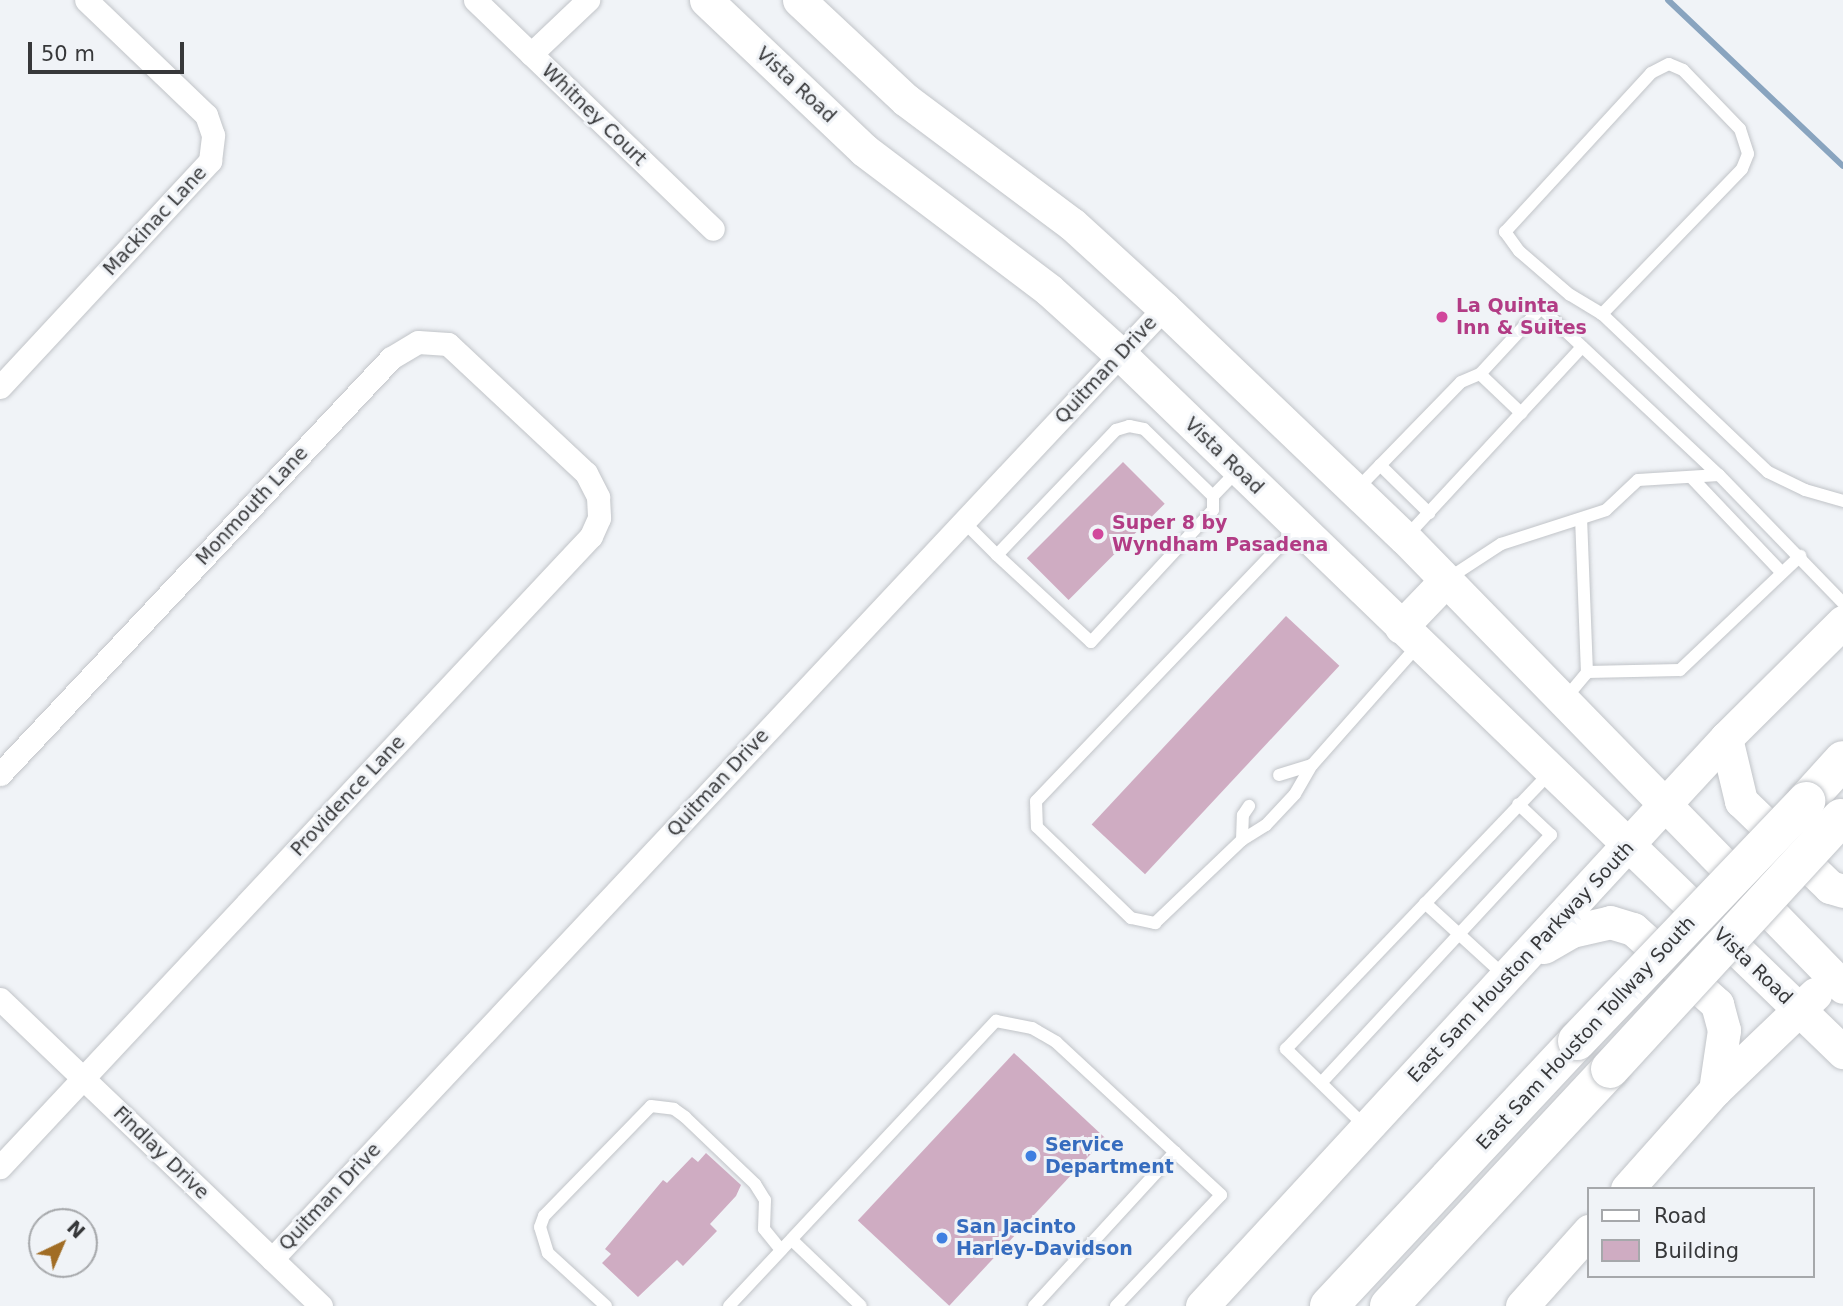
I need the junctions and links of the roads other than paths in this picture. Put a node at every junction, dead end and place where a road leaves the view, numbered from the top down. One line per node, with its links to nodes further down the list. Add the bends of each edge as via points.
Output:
1 (86, 0): 13 (street, Mackinac Lane, via 206,115 213,135 210,162)
2 (475, 0): 6 (street, Whitney Court)
3 (588, 0): 6 (street)
4 (706, 0): 11 (street, Vista Road, via 864,150 1049,290)
5 (799, 0): 8 (street, via 906,100 1072,224)
6 (531, 54): 7 (street, Whitney Court)
7 (713, 229)
8 (1164, 308): 11 (street, Quitman Drive); 20 (street)
9 (1602, 314): 9 (lane, via 1742,169 1748,154 1740,129 1683,70 1669,64 1651,73 1505,232 1519,251 1570,295); 22 (lane, via 1768,472)
10 (1582, 347): 12 (lane, via 1541,308); 14 (lane); 18 (lane)
11 (1121, 355): 17 (street, Vista Road); 25 (street, Quitman Drive)
12 (1480, 374): 14 (lane); 16 (lane, via 1461,382)
13 (0, 387)
14 (1521, 413): 23 (lane)
15 (525, 414): 41 (street, Monmouth Lane, via 448,344 418,342 391,358); 57 (street, Providence Lane, via 586,473 598,497 599,518 591,536)
16 (1380, 465): 20 (lane); 23 (lane)
17 (1239, 469): 21 (lane); 26 (street, Vista Road)
18 (1719, 475): 19 (lane); 29 (lane)
19 (1691, 477): 24 (lane, via 1638,480 1606,510); 30 (lane)
20 (1355, 490): 27 (street)
21 (1213, 496): 28 (lane, via 1144,429 1129,426 1115,430); 28 (lane, via 1213,510 1091,642)
22 (1843, 501)
23 (1429, 513): 27 (lane)
24 (1581, 520): 31 (lane, via 1501,544); 35 (lane)
25 (964, 522): 28 (lane); 67 (street, Quitman Drive)
26 (1298, 527): 34 (street, Vista Road); 47 (lane, via 1036,801 1037,827 1130,918 1155,923)
27 (1405, 538): 31 (street)
28 (997, 555)
29 (1800, 556): 30 (lane); 32 (lane)
30 (1782, 573): 35 (lane, via 1680,670)
31 (1446, 580): 34 (street); 36 (street)
32 (1843, 603)
33 (1843, 622): 37 (street, East Sam Houston Parkway South)
34 (1410, 635): 39 (lane); 40 (street, Vista Road)
35 (1587, 672): 36 (lane)
36 (1562, 702): 43 (street)
37 (1726, 737): 43 (street, East Sam Houston Parkway South); 49 (street, via 1732,779 1741,801 1830,887)
38 (1843, 760): 75 (highway, East Sam Houston Tollway South, bridge)
39 (1311, 765): 42 (lane); 47 (lane, via 1288,802 1266,825)
40 (1553, 769): 44 (lane); 48 (street, Vista Road)
41 (0, 774)
42 (1279, 775)
43 (1666, 803): 48 (street, East Sam Houston Parkway South); 53 (street)
44 (1518, 804): 50 (lane); 51 (lane, via 1551,835)
45 (1249, 806): 47 (lane, via 1243,815)
46 (1842, 817): 76 (highway, bridge)
47 (1242, 840)
48 (1629, 847): 52 (street, East Sam Houston Parkway South); 55 (street, Vista Road)
49 (1843, 891)
50 (1425, 903): 51 (lane); 58 (lane, via 1286,1049)
51 (1459, 934): 52 (lane); 58 (lane)
52 (1517, 967): 59 (street, via 1573,931 1611,922 1633,929 1717,1004 1724,1030); 60 (street, East Sam Houston Parkway South)
53 (1840, 976): 55 (street)
54 (0, 999): 57 (street, Findlay Drive)
55 (1798, 1010): 56 (street, Vista Road); 59 (street)
56 (1843, 1052)
57 (84, 1079): 62 (street, Providence Lane); 67 (street, Findlay Drive)
58 (1322, 1082): 60 (lane)
59 (1715, 1090): 63 (street)
60 (1366, 1127): 74 (street, East Sam Houston Parkway South)
61 (1175, 1152): 65 (lane, via 1056,1042 1032,1028 996,1021); 72 (lane); 73 (lane, via 1221,1195)
62 (0, 1167)
63 (1629, 1187)
64 (1588, 1232): 77 (street)
65 (792, 1240): 66 (lane); 71 (lane)
66 (781, 1250): 69 (lane, via 764,1229 765,1200 755,1184 685,1117 674,1109 651,1106 553,1207 540,1227 548,1253); 70 (lane)
67 (272, 1259): 68 (street, Findlay Drive)
68 (321, 1306)
69 (606, 1306)
70 (729, 1306)
71 (861, 1306)
72 (1034, 1306)
73 (1116, 1306)
74 (1202, 1306)
75 (1329, 1306)
76 (1389, 1306)
77 (1522, 1306)

